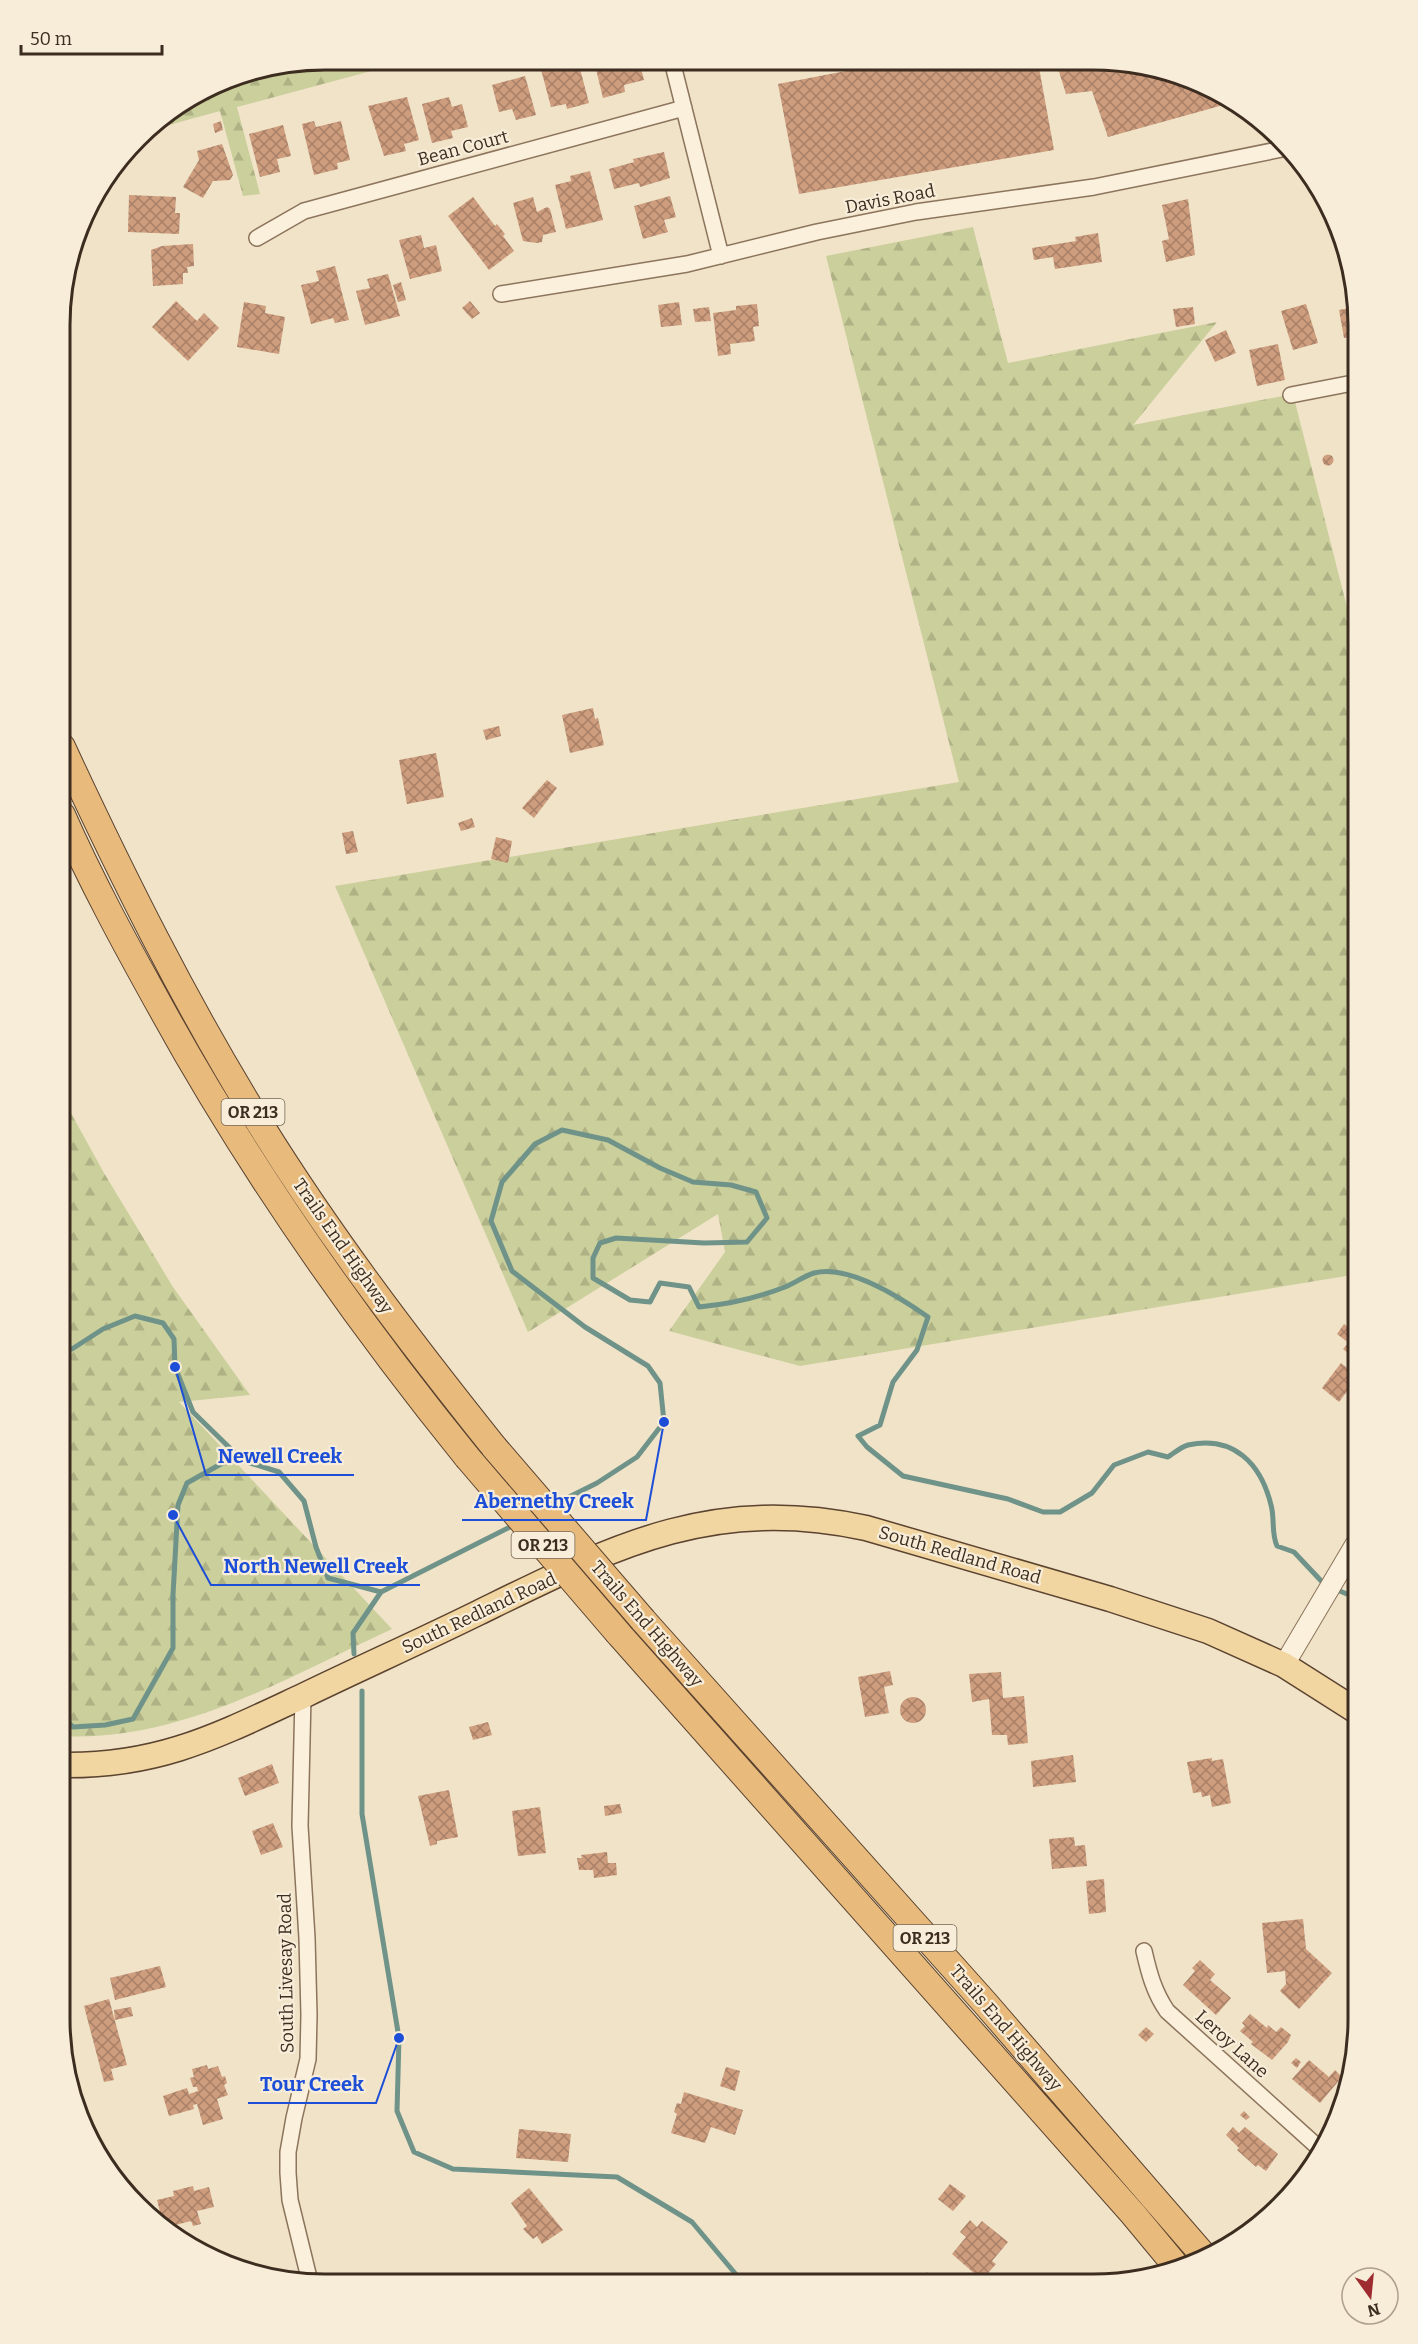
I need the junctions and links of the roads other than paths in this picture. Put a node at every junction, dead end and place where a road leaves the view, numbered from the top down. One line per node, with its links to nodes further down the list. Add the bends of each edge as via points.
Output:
1 (674, 70): 2 (street)
2 (684, 108): 4 (street, Bean Court, via 304,211); 5 (street)
3 (1277, 150): 5 (street, Davis Road, via 1094,187 916,212)
4 (258, 238)
5 (722, 256): 6 (street, Davis Road)
6 (501, 294)
7 (1348, 384): 8 (street)
8 (1291, 395)
9 (70, 764): 18 (highway, Trails End Highway / OR 213, bridge, via 114,859 225,1066 361,1274 422,1355 494,1447 643,1620 985,2003)
10 (70, 831): 19 (highway, Trails End Highway / OR 213, bridge, via 190,1062 261,1178 395,1367 618,1633)
11 (1348, 1557): 12 (street)
12 (1284, 1665): 13 (main road, South Redland Road, via 1160,1614 903,1537 827,1520 766,1516 689,1525 621,1547); 14 (main road, South Redland Road)
13 (303, 1696): 15 (main road, South Redland Road, via 190,1746 123,1762); 20 (street, South Livesay Road, via 300,1818 307,1938 308,2059 288,2152 288,2173 290,2200)
14 (1348, 1706)
15 (70, 1765)
16 (1144, 1951): 17 (street, Leroy Lane, via 1157,1996 1167,2011)
17 (1314, 2144)
18 (1199, 2250)
19 (1172, 2261)
20 (308, 2273)

